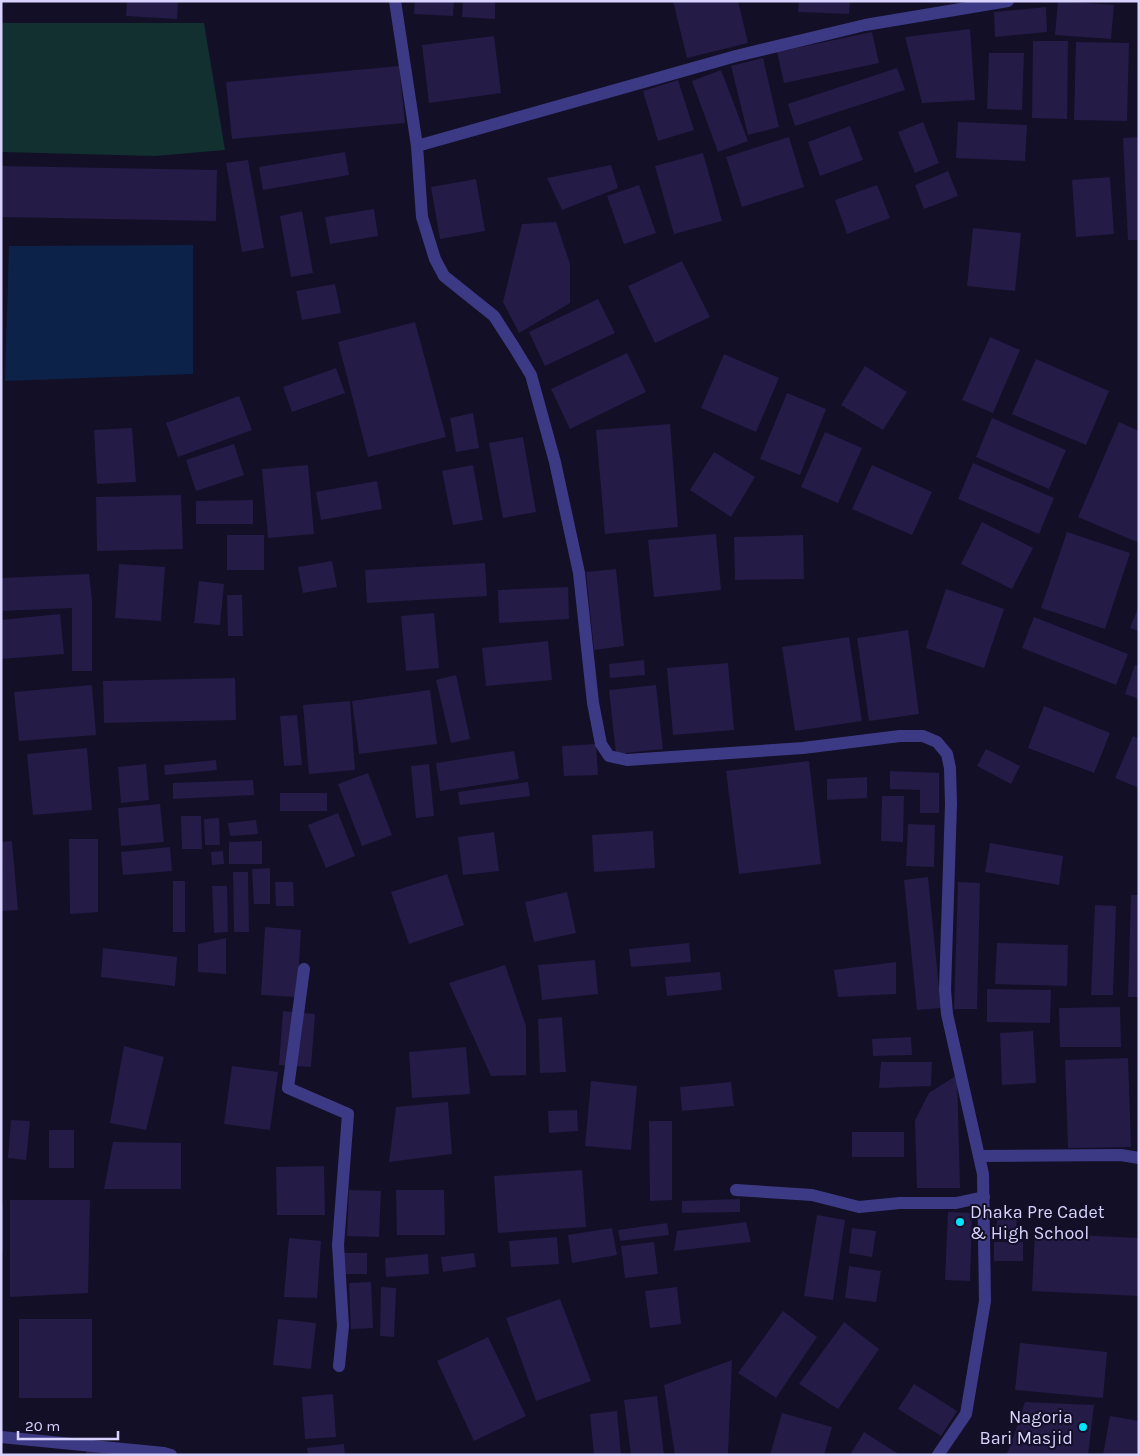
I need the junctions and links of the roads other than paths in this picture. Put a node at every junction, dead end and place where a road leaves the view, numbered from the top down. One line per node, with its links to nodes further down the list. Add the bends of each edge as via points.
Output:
1 (395, 1): 3 (street)
2 (1008, 1): 3 (street, via 865,25 745,54)
3 (417, 146): 5 (street, via 422,217 435,259 444,276 494,316 531,375 555,462 579,573 593,703 601,744 609,756 627,760 804,748 900,736 924,736 937,742 947,754 950,804 945,990 947,1014)
4 (304, 968): 9 (street, via 288,1088 348,1114 338,1245 343,1326)
5 (979, 1156): 6 (street, via 1121,1155); 8 (street)
6 (1139, 1158)
7 (736, 1190): 8 (street, via 812,1195 859,1207 956,1203)
8 (984, 1197): 12 (street, via 985,1301 966,1414)
9 (339, 1366)
10 (1, 1437): 11 (street)
11 (171, 1455)
12 (938, 1455)

